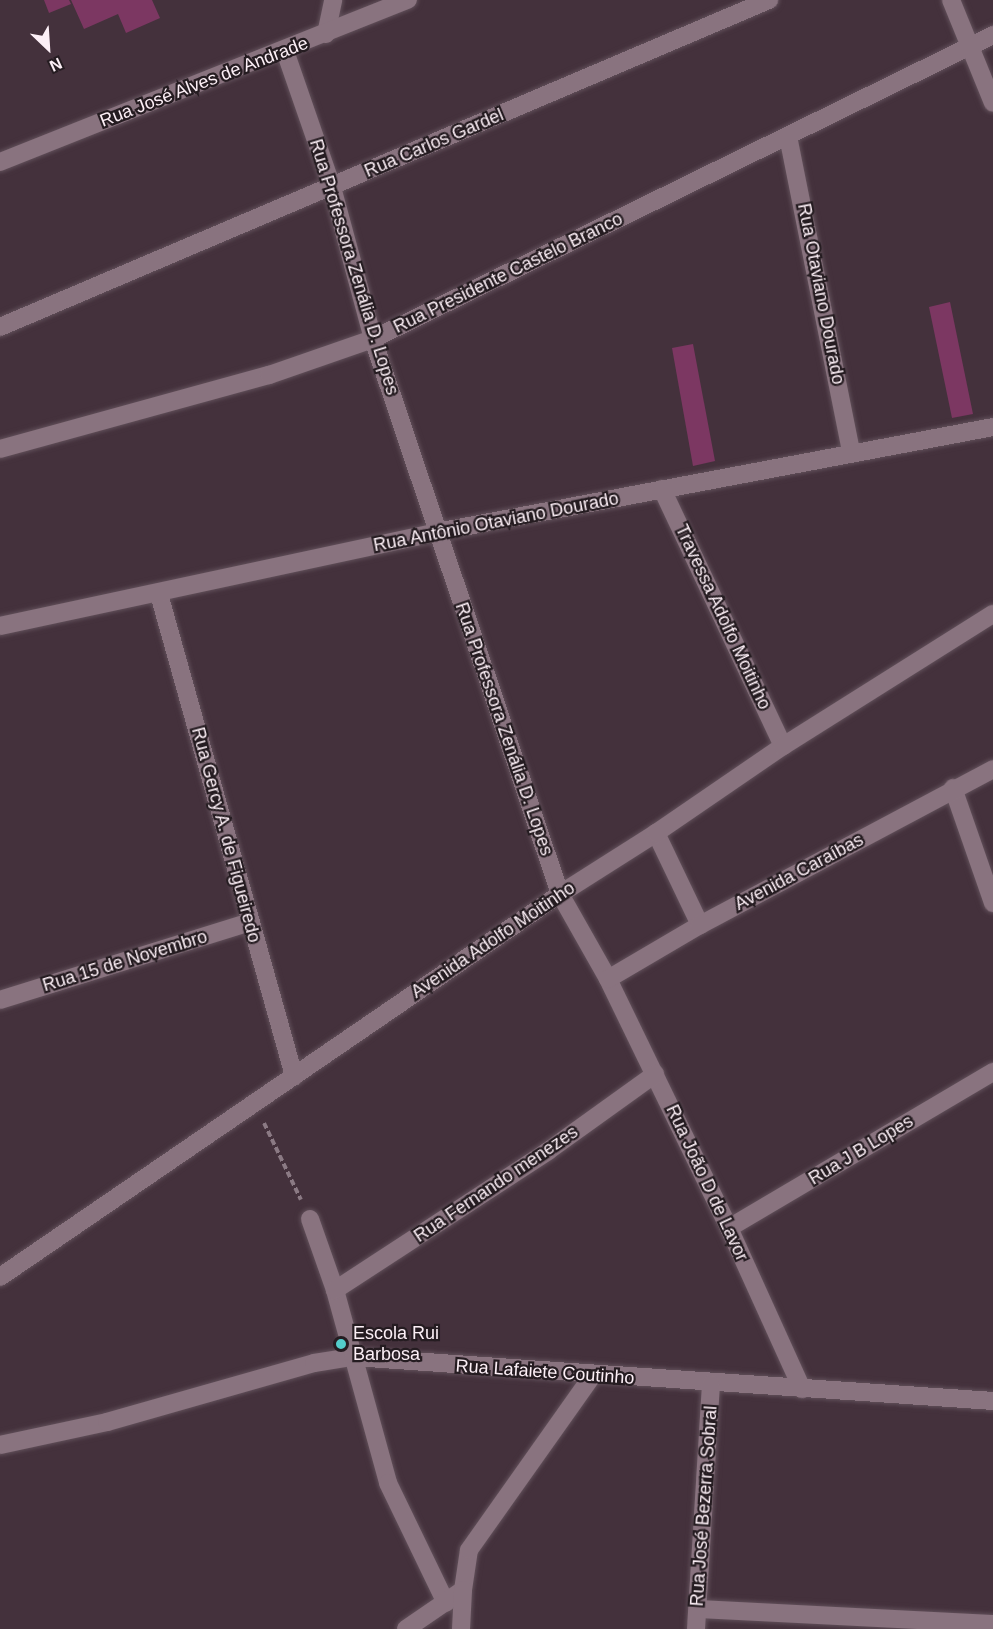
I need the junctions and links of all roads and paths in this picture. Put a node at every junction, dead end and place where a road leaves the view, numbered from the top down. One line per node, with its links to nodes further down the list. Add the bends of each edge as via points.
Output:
1 (333, 0): 5 (street)
2 (408, 0): 5 (street, Rua José Alves de Andrade)
3 (769, 0): 12 (street, Rua Carlos Gardel)
4 (951, 0): 7 (street)
5 (326, 34): 8 (street, Rua José Alves de Andrade)
6 (993, 35): 7 (street, Rua Presidente Castelo Branco)
7 (970, 47): 9 (street); 10 (street, Rua Presidente Castelo Branco)
8 (285, 51): 11 (street, Rua José Alves de Andrade); 12 (street, Rua Professora Zenália D. Lopes)
9 (993, 103)
10 (788, 136): 14 (street, Rua Presidente Castelo Branco); 17 (street, Rua Otaviano Dourado)
11 (0, 162)
12 (332, 187): 13 (street, Rua Carlos Gardel); 14 (street, Rua Professora Zenália D. Lopes)
13 (0, 327)
14 (373, 339): 16 (street, Rua Presidente Castelo Branco, via 259,378); 19 (street, Rua Professora Zenália D. Lopes)
15 (993, 427): 17 (street, Rua Antônio Otaviano Dourado)
16 (0, 449)
17 (851, 452): 18 (street, Rua Antônio Otaviano Dourado)
18 (662, 489): 19 (street, Rua Antônio Otaviano Dourado); 23 (street, Travessa Adolfo Moitinho)
19 (437, 532): 20 (street, Rua Antônio Otaviano Dourado); 27 (street, Rua Professora Zenália D. Lopes)
20 (159, 594): 22 (street, Rua Antônio Otaviano Dourado); 29 (street, Rua Gercy A. de Figueiredo)
21 (993, 614): 23 (street, Avenida Adolfo Moitinho)
22 (0, 626)
23 (783, 746): 26 (street, Avenida Adolfo Moitinho)
24 (993, 769): 25 (street, Avenida Caraíbas)
25 (953, 788): 28 (street); 30 (street, Avenida Caraíbas)
26 (656, 833): 27 (street, Avenida Adolfo Moitinho); 30 (street)
27 (560, 894): 31 (street, Rua Professora Zenália D. Lopes); 35 (street, Avenida Adolfo Moitinho)
28 (993, 903)
29 (250, 922): 32 (street, Rua 15 de Novembro); 35 (street, Rua Gercy A. de Figueiredo)
30 (700, 925): 31 (street, Avenida Caraíbas)
31 (608, 979): 34 (street, Rua João D de Lavor)
32 (0, 1000)
33 (993, 1072): 38 (street, Rua J B Lopes)
34 (655, 1074): 38 (street, Rua João D de Lavor); 40 (street, Rua Fernando menezes, via 548,1151)
35 (294, 1076): 36 (street, Avenida Adolfo Moitinho)
36 (255, 1104): 37 (path); 39 (street, Avenida Adolfo Moitinho)
37 (310, 1219): 40 (street)
38 (729, 1228): 44 (street, Rua João D de Lavor)
39 (0, 1277)
40 (335, 1290): 41 (street)
41 (353, 1357): 42 (street, Rua Lafaiete Coutinho); 46 (street, Rua Lafaiete Coutinho, via 314,1363 107,1422); 48 (street, via 388,1483)
42 (592, 1376): 43 (street, Rua Lafaiete Coutinho); 47 (street, via 469,1550)
43 (711, 1383): 44 (street, Rua Lafaiete Coutinho); 49 (street, Rua José Bezerra Sobral)
44 (802, 1389): 45 (street, Rua Lafaiete Coutinho)
45 (993, 1401)
46 (0, 1445)
47 (463, 1590): 48 (street); 53 (street)
48 (446, 1603): 52 (street)
49 (698, 1610): 51 (street); 54 (street, Rua José Bezerra Sobral)
50 (993, 1623): 51 (street)
51 (937, 1625)
52 (406, 1629)
53 (461, 1629)
54 (696, 1629)

